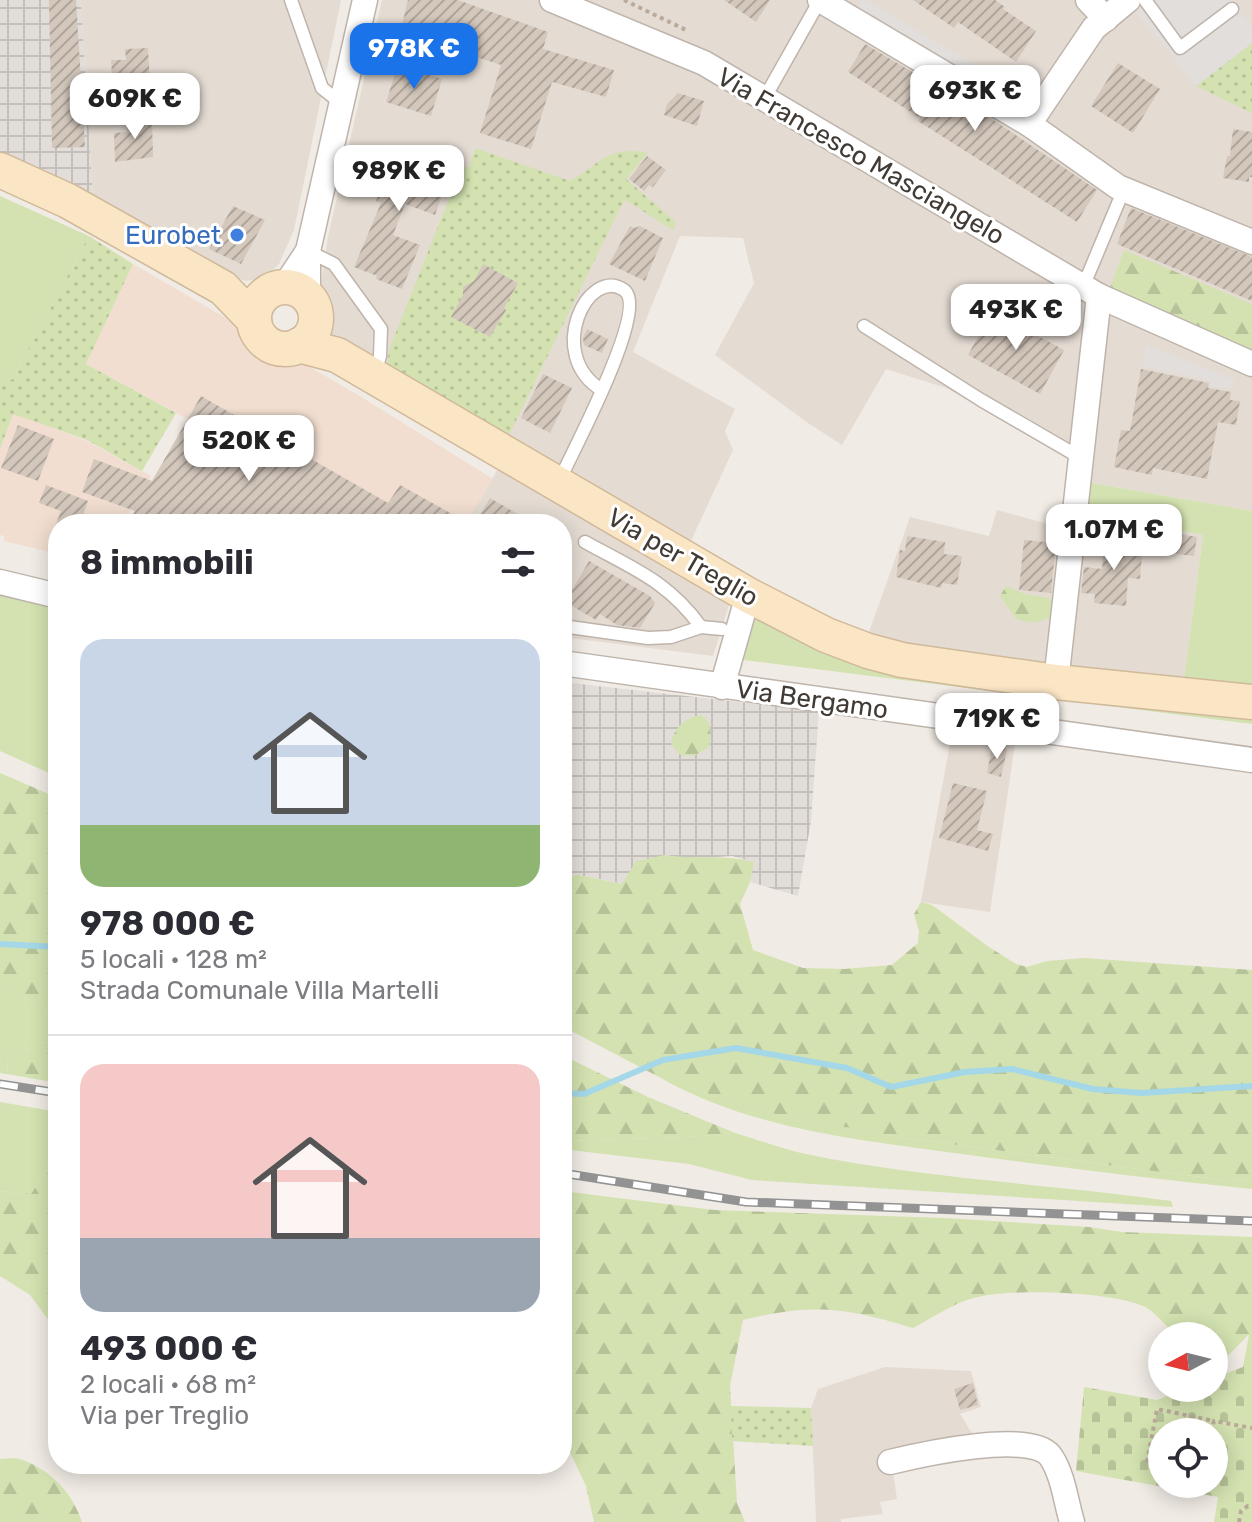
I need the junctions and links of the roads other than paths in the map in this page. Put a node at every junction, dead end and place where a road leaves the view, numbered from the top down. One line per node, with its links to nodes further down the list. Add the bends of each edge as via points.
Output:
1 (291, 0): 11 (lane, via 322,88)
2 (365, 0): 11 (street)
3 (552, 0): 10 (street, Via Francesco Masciangelo, via 704,63)
4 (820, 0): 10 (lane); 12 (street)
5 (1088, 0): 9 (street)
6 (1128, 0): 9 (street)
7 (1145, 0): 8 (lane, via 1180,48)
8 (1232, 9)
9 (1106, 19): 12 (street, via 1094,28)
10 (764, 99): 17 (street, Via Francesco Masciangelo)
11 (341, 103): 16 (street)
12 (1029, 124): 14 (street)
13 (0, 170): 18 (main road, via 68,201 223,288)
14 (1124, 189): 15 (street); 17 (lane)
15 (1252, 242)
16 (308, 251): 18 (street); 21 (lane, via 334,264 381,329)
17 (1091, 291): 20 (street, Via Francesco Masciangelo); 23 (street)
18 (288, 311): 21 (main road, Via per Treglio, via 337,355)
19 (864, 326): 23 (lane)
20 (1252, 364)
21 (374, 376): 24 (main road, Via per Treglio)
22 (602, 390): 22 (lane, via 629,323 628,293 621,288 609,287 588,297 572,332 582,375); 24 (lane)
23 (1081, 458): 33 (street)
24 (557, 484): 28 (main road, Via per Treglio)
25 (585, 542): 30 (lane, via 662,585)
26 (0, 582): 27 (street)
27 (48, 594)
28 (748, 595): 33 (main road, Via per Treglio, via 868,651); 34 (street)
29 (572, 627): 30 (lane, via 648,638)
30 (701, 627): 31 (lane)
31 (722, 629)
32 (572, 664): 34 (street, Via Bergamo)
33 (1056, 682): 35 (main road, Via per Treglio)
34 (722, 687): 36 (street, Via Bergamo)
35 (1252, 702)
36 (1252, 760)
37 (890, 1462): 38 (street, via 968,1446 1030,1445 1051,1457)
38 (1072, 1522)

